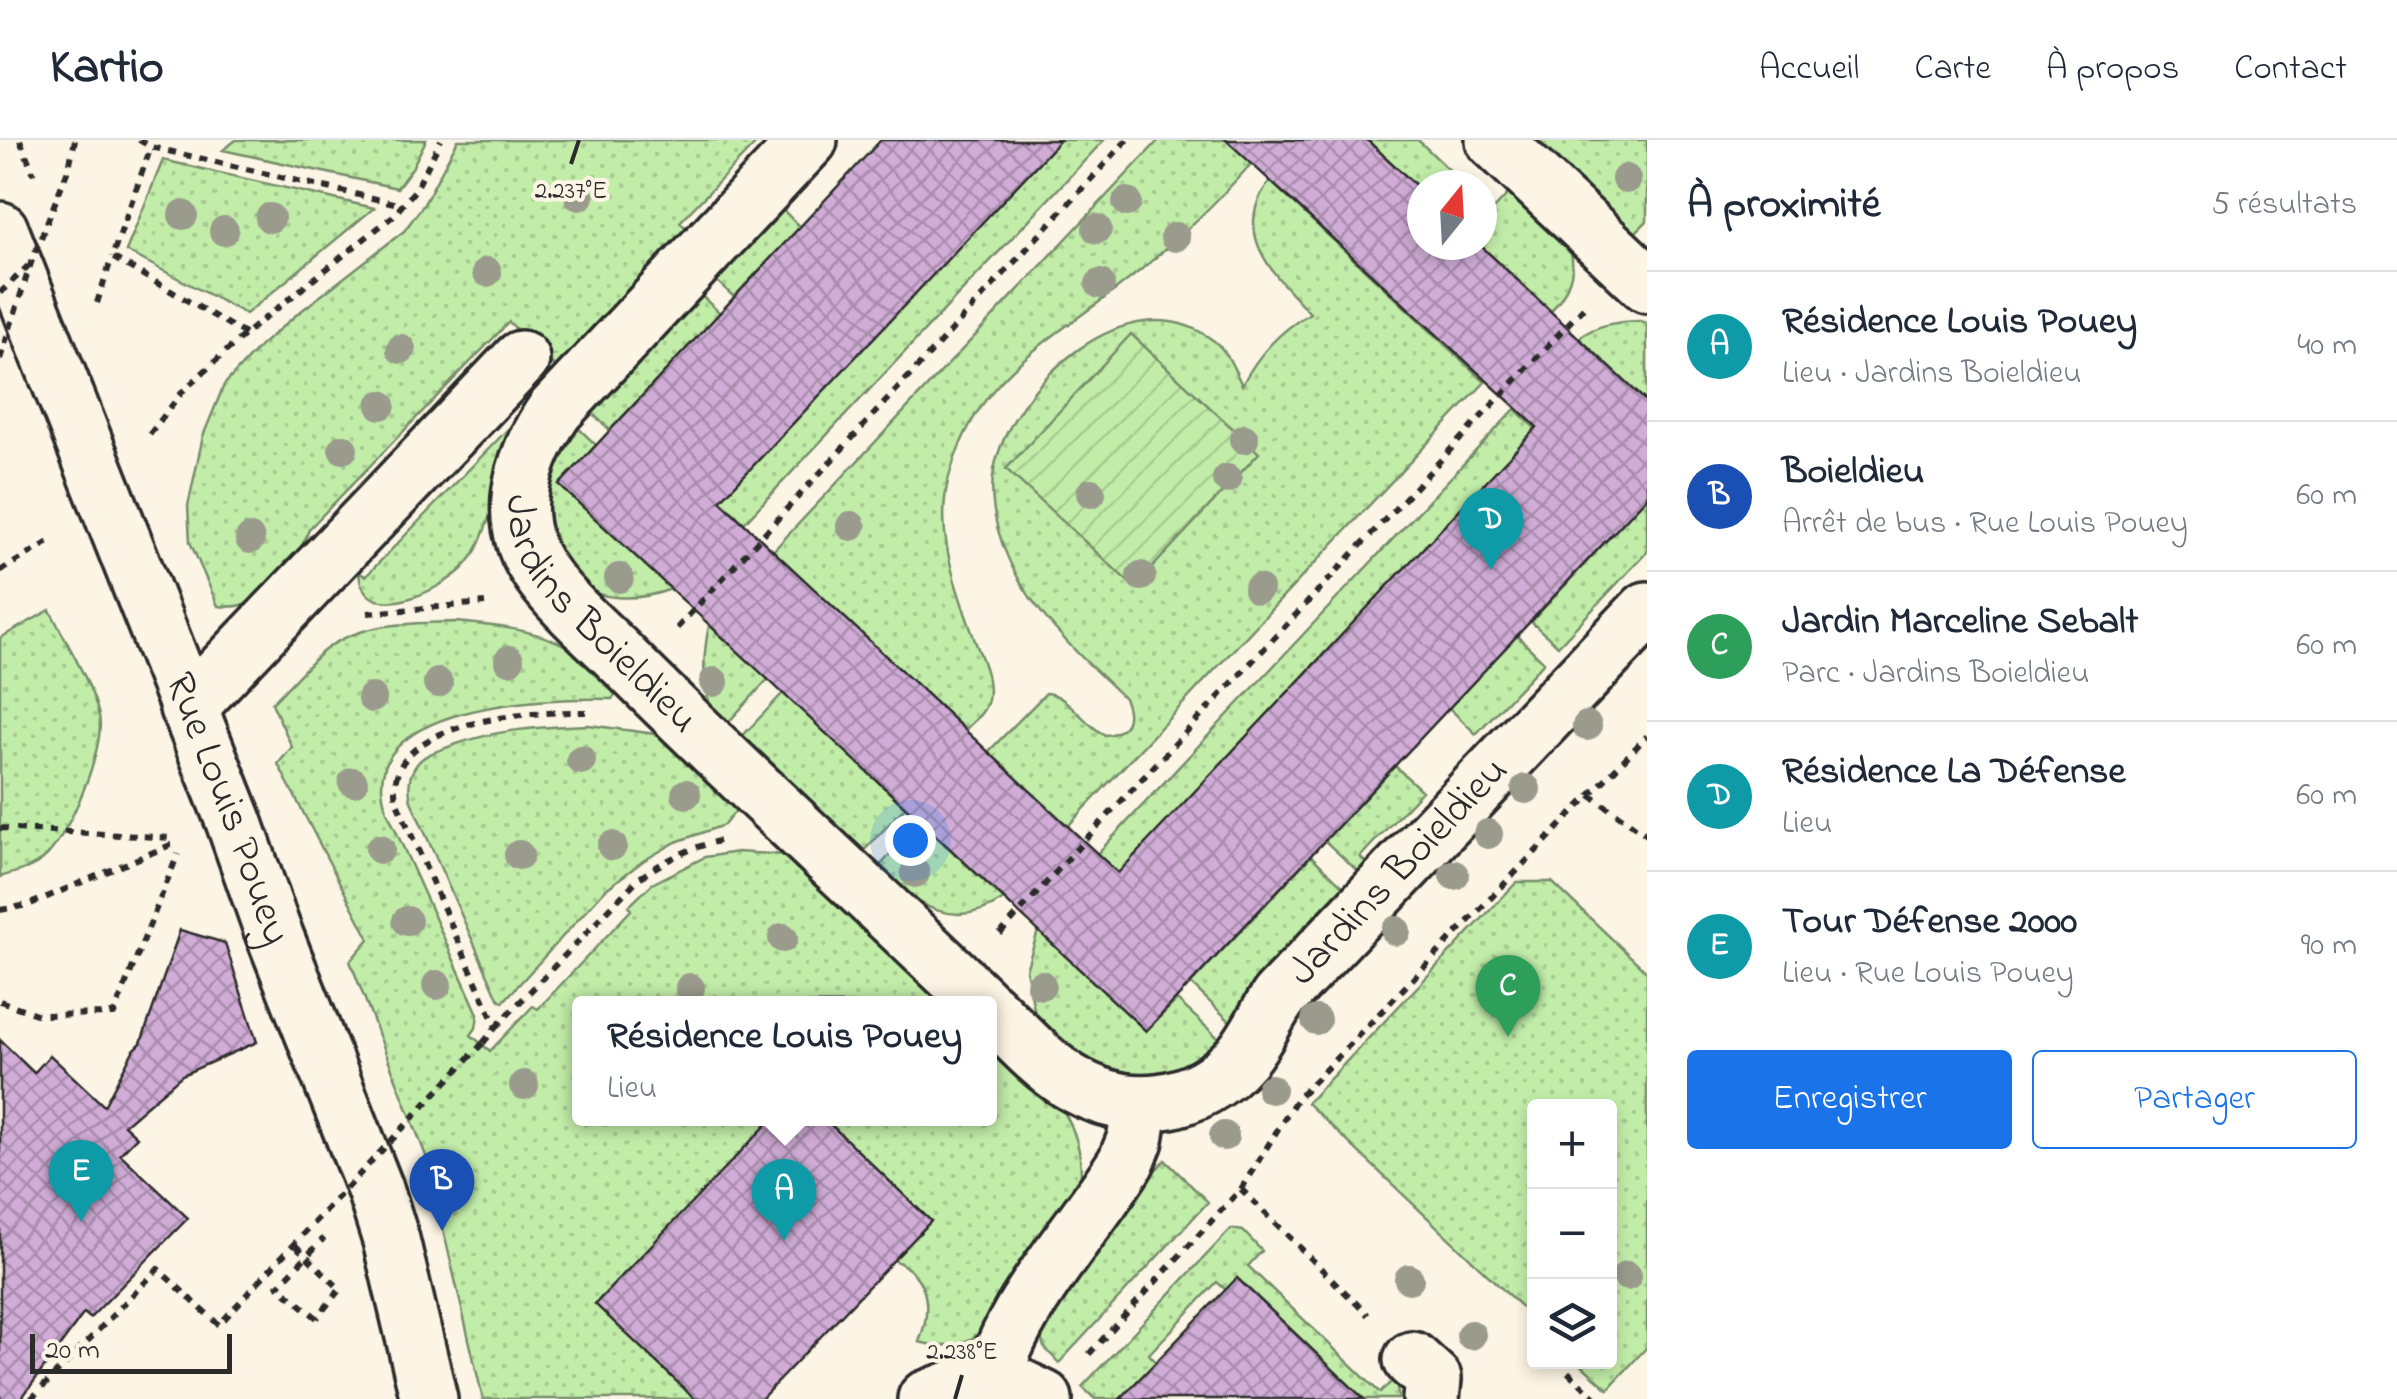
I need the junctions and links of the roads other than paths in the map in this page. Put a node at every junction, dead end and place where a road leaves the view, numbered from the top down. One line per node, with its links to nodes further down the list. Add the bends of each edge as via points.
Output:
1 (809, 140): 8 (street, Jardins Boieldieu, via 556,410 538,435 520,490 521,521 526,546 555,589)
2 (1494, 140): 4 (street)
3 (16, 246): 7 (street, Rue Louis Pouey)
4 (1636, 273)
5 (521, 359): 7 (street)
6 (1647, 610): 10 (street, Jardins Boieldieu, via 1278,997 1241,1058 1191,1096)
7 (188, 708): 12 (street, Rue Louis Pouey, via 375,1189)
8 (976, 996)
9 (997, 1016): 10 (street, Jardins Boieldieu, via 1070,1082)
10 (1141, 1104): 11 (street, via 1126,1162 1019,1318)
11 (991, 1387): 13 (street); 14 (street)
12 (429, 1399)
13 (926, 1399)
14 (1044, 1399)

